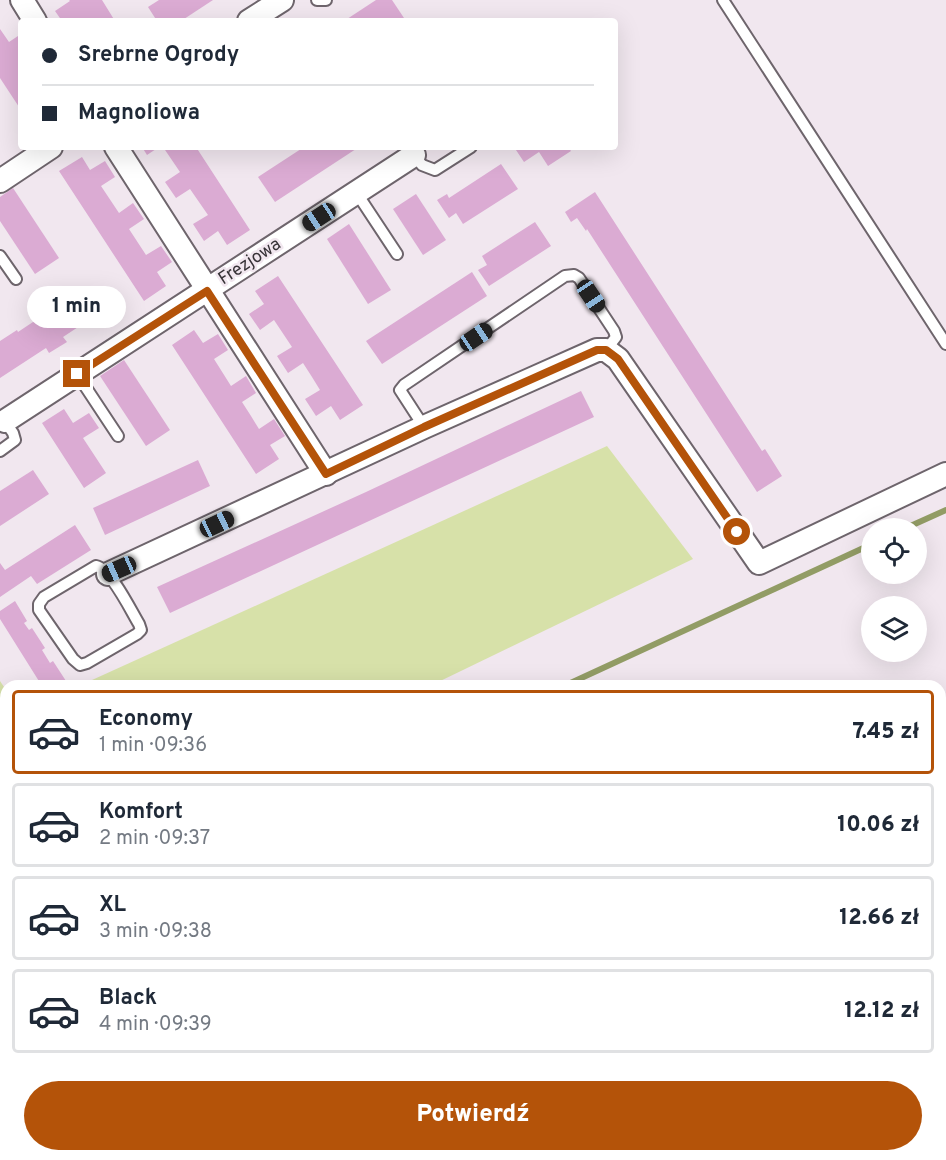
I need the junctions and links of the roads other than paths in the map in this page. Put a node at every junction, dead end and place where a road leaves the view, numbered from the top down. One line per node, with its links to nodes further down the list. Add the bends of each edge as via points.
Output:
1 (22, 0): 6 (street)
2 (282, 0): 7 (street)
3 (317, 0): 4 (lane)
4 (326, 0)
5 (723, 0): 18 (lane)
6 (33, 18)
7 (254, 18)
8 (46, 150): 12 (street)
9 (118, 150): 17 (street)
10 (466, 150): 11 (lane, via 435,170 422,165)
11 (412, 151): 13 (street, Frezjowa)
12 (0, 181)
13 (356, 192): 14 (lane); 17 (street, Frezjowa)
14 (398, 254)
15 (0, 256): 16 (lane)
16 (16, 279)
17 (207, 291): 20 (street, Frezjowa); 25 (street)
18 (946, 344)
19 (606, 350): 22 (street, via 597,350); 22 (lane, via 616,337 614,331 579,278 565,276 404,385 400,390 403,397); 26 (street, via 618,359 759,563)
20 (77, 374): 21 (street, Frezjowa); 23 (lane)
21 (3, 418): 24 (lane, via 15,440)
22 (424, 427): 25 (street)
23 (118, 436)
24 (0, 451)
25 (326, 474): 27 (street)
26 (946, 474)
27 (108, 574): 27 (lane, via 141,630 80,665 39,610 39,604 44,597 96,566)

